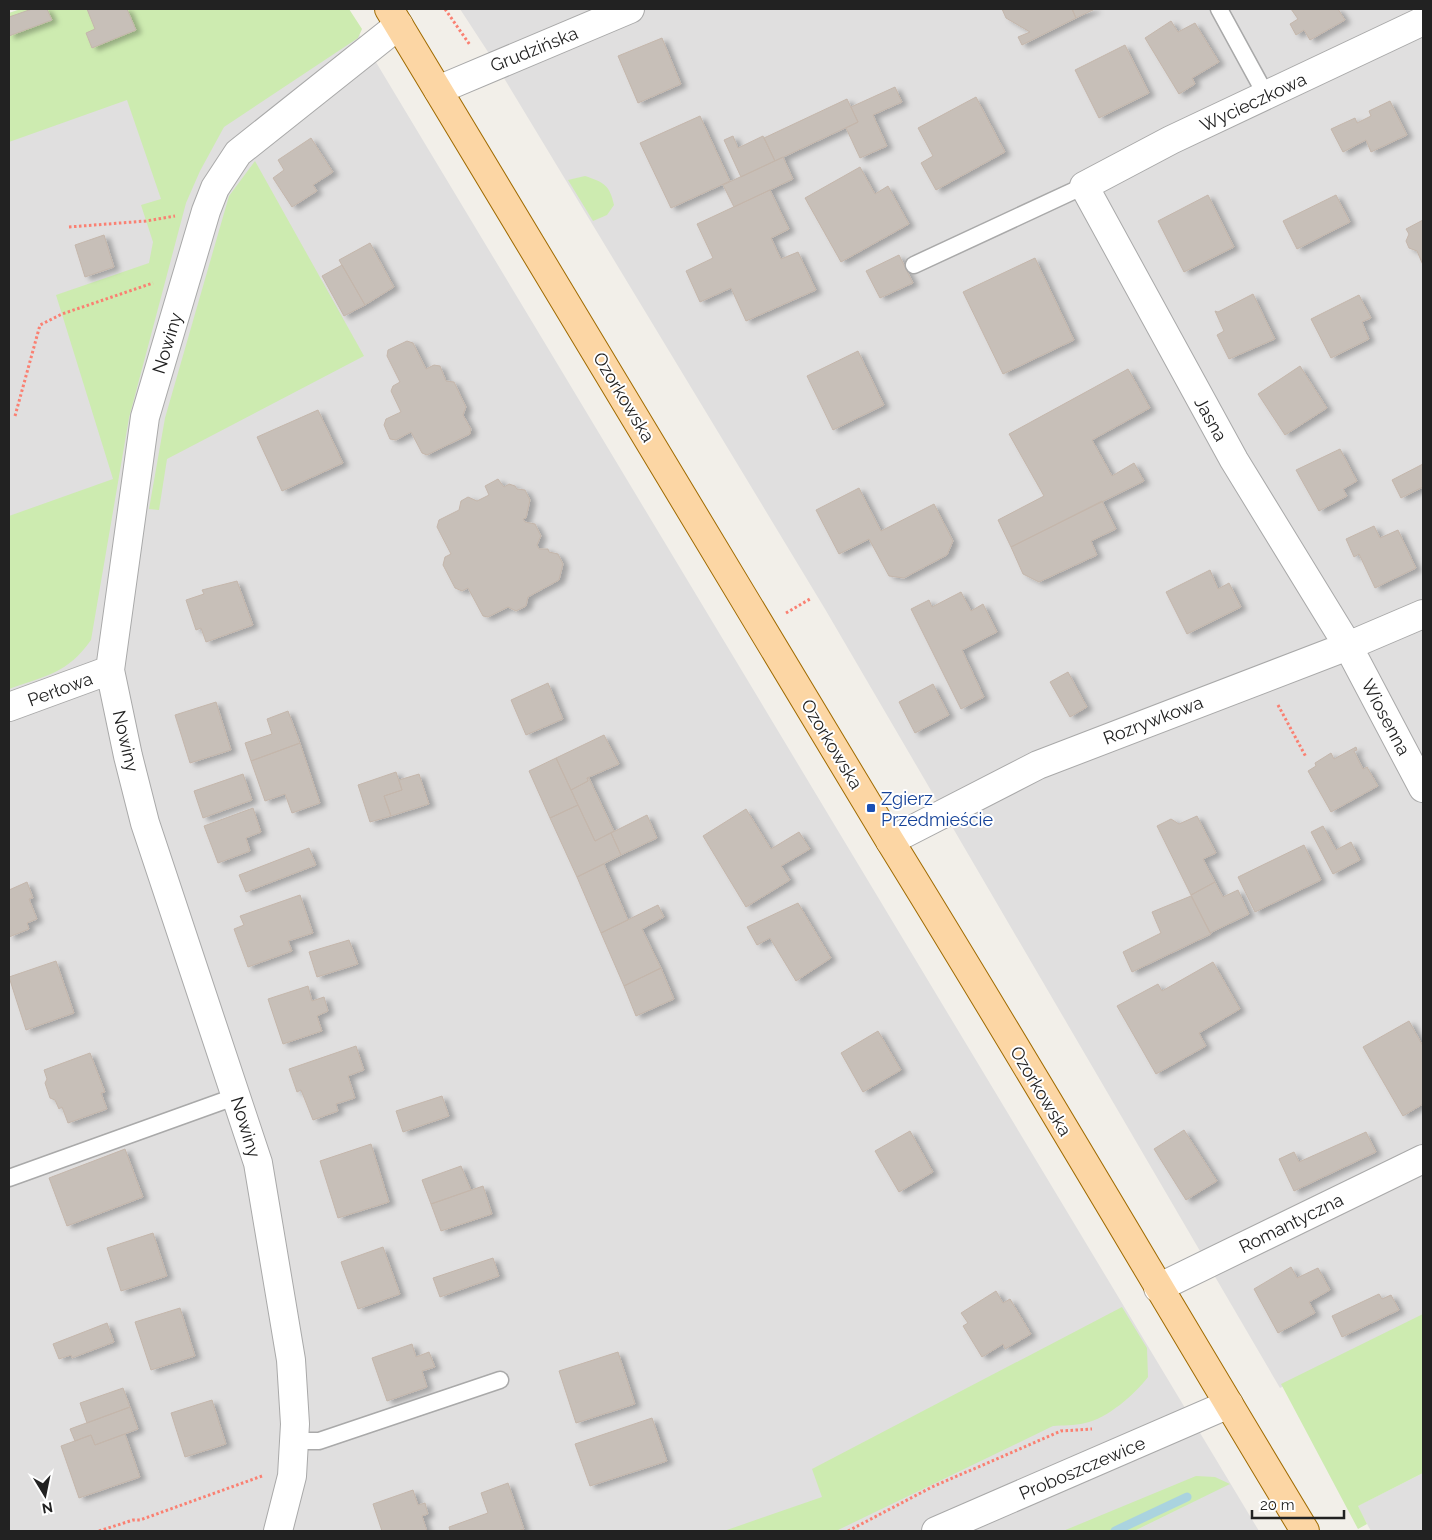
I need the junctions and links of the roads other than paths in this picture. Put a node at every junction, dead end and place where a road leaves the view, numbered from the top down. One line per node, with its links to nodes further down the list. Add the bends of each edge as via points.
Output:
1 (630, 9): 5 (street, Grudzińska)
2 (1219, 9): 6 (lane)
3 (394, 17): 5 (main road, Ozorkowska); 11 (street, Nowiny, via 238,152 215,188 145,417)
4 (1423, 21): 6 (street, Wycieczkowa)
5 (438, 90): 14 (main road, Ozorkowska)
6 (1267, 96): 7 (street, Wycieczkowa, via 1171,140)
7 (1084, 186): 8 (lane); 10 (street, Jasna, via 1234,460)
8 (914, 265)
9 (1423, 614): 10 (street, Rozrywkowa)
10 (1348, 646): 13 (street, Wiosenna); 14 (street, Rozrywkowa, via 1038,764)
11 (110, 670): 12 (street, Perłowa); 15 (street, Nowiny, via 145,823)
12 (9, 707)
13 (1423, 788)
14 (890, 841): 18 (main road, Ozorkowska)
15 (237, 1096): 17 (lane); 21 (street, Nowiny, via 258,1163 287,1334)
16 (1423, 1159): 18 (street, Romantyczna)
17 (9, 1178)
18 (1158, 1288): 20 (main road, Ozorkowska)
19 (500, 1380): 21 (lane, via 319,1441)
20 (1229, 1404): 23 (street, Proboszczewice); 24 (main road, Ozorkowska)
21 (294, 1441): 22 (street, Nowiny, via 292,1476)
22 (278, 1531)
23 (936, 1531)
24 (1305, 1531)

